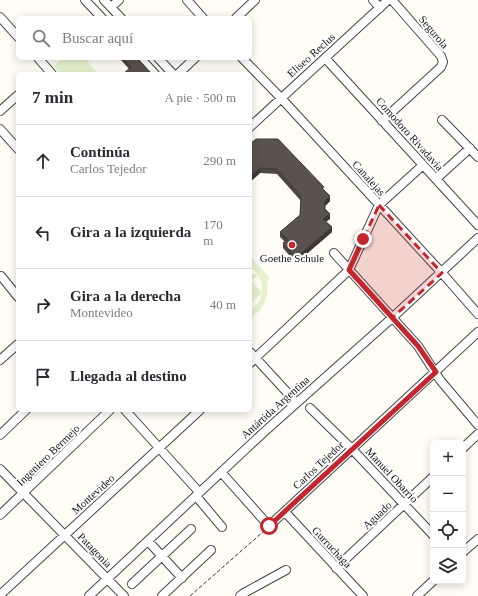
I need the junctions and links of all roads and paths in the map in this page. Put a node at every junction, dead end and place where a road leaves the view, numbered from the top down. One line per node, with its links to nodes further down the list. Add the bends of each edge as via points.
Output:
1 (85, 0): 11 (street)
2 (104, 0): 9 (street)
3 (119, 0): 9 (street)
4 (187, 0): 13 (street)
5 (254, 0): 14 (street)
6 (373, 0): 10 (street)
7 (388, 0): 10 (street, Eliseo Reclus)
8 (392, 0): 31 (street, Segurola, via 441,56 443,62 441,67)
9 (111, 7): 12 (street)
10 (380, 8): 17 (street, Eliseo Reclus)
11 (100, 16)
12 (119, 16)
13 (202, 16)
14 (238, 16)
15 (0, 17): 16 (street)
16 (16, 35)
17 (325, 58): 28 (street, Eliseo Reclus); 31 (street, Comodoro Rivadavia)
18 (39, 60): 23 (street)
19 (142, 60): 24 (street)
20 (160, 60): 25 (street)
21 (193, 60): 26 (street)
22 (244, 60): 28 (street, Canalejas)
23 (47, 72)
24 (153, 72)
25 (171, 72)
26 (180, 72)
27 (16, 97): 29 (street)
28 (281, 98): 32 (street, Eliseo Reclus); 39 (street, Canalejas)
29 (0, 111)
30 (442, 120): 35 (street)
31 (382, 121): 37 (street, Comodoro Rivadavia)
32 (252, 125)
33 (0, 129): 34 (street)
34 (16, 147)
35 (470, 148): 36 (street); 38 (street)
36 (478, 157)
37 (423, 165): 38 (street, Comodoro Rivadavia); 39 (street)
38 (436, 179): 40 (street, Comodoro Rivadavia)
39 (379, 205): 43 (street); 44 (street, Canalejas)
40 (478, 225)
41 (478, 238): 44 (street, Antártida Argentina)
42 (334, 253): 43 (street)
43 (349, 270): 48 (street); 51 (street)
44 (442, 273): 47 (street, Canalejas); 48 (street, Antártida Argentina)
45 (1, 276): 46 (street)
46 (16, 295)
47 (478, 314)
48 (392, 318): 53 (street, via 418,346); 54 (street, Antártida Argentina)
49 (478, 332): 53 (street, Carlos Tejedor)
50 (16, 346): 52 (street)
51 (252, 358): 54 (street)
52 (0, 360)
53 (436, 372): 60 (street); 65 (street, Carlos Tejedor)
54 (296, 402): 67 (street, Antártida Argentina)
55 (310, 408): 65 (street, Manuel Obarrio)
56 (24, 412): 62 (street)
57 (108, 412): 69 (street, Ingeniero Bermejo)
58 (127, 412): 64 (street)
59 (198, 412): 64 (street, Montevideo)
60 (478, 425)
61 (478, 434): 63 (street)
62 (0, 435)
63 (466, 445)
64 (160, 448): 70 (street); 78 (street, Montevideo)
65 (352, 448): 71 (street, Manuel Obarrio); 72 (street, Carlos Tejedor)
66 (0, 469): 69 (street, Patagonia)
67 (221, 472): 70 (street, Antártida Argentina); 74 (street)
68 (430, 480): 71 (street, Aguado)
69 (24, 494): 73 (street, Ingeniero Bermejo); 78 (street, Patagonia)
70 (197, 494): 75 (street); 80 (street, Antártida Argentina)
71 (404, 504): 77 (street, Manuel Obarrio); 84 (street, Aguado)
72 (285, 512): 74 (street, Carlos Tejedor); 84 (street, Gurruchaga)
73 (0, 515)
74 (269, 526): 94 (path)
75 (222, 527)
76 (191, 529): 83 (street)
77 (430, 532)
78 (65, 535): 87 (street, Patagonia); 90 (street, Montevideo)
79 (478, 539): 81 (street)
80 (148, 541): 83 (street); 87 (street, Antártida Argentina)
81 (466, 549)
82 (211, 550): 86 (street)
83 (162, 556): 86 (street); 88 (street)
84 (336, 568): 96 (street, Gurruchaga)
85 (286, 570): 95 (street)
86 (182, 578): 93 (street)
87 (108, 579): 91 (street, Antártida Argentina); 92 (street, Patagonia)
88 (132, 584)
89 (430, 584): 97 (street)
90 (0, 595)
91 (89, 596)
92 (124, 596)
93 (162, 596)
94 (190, 596)
95 (240, 596)
96 (363, 596)
97 (417, 596)

